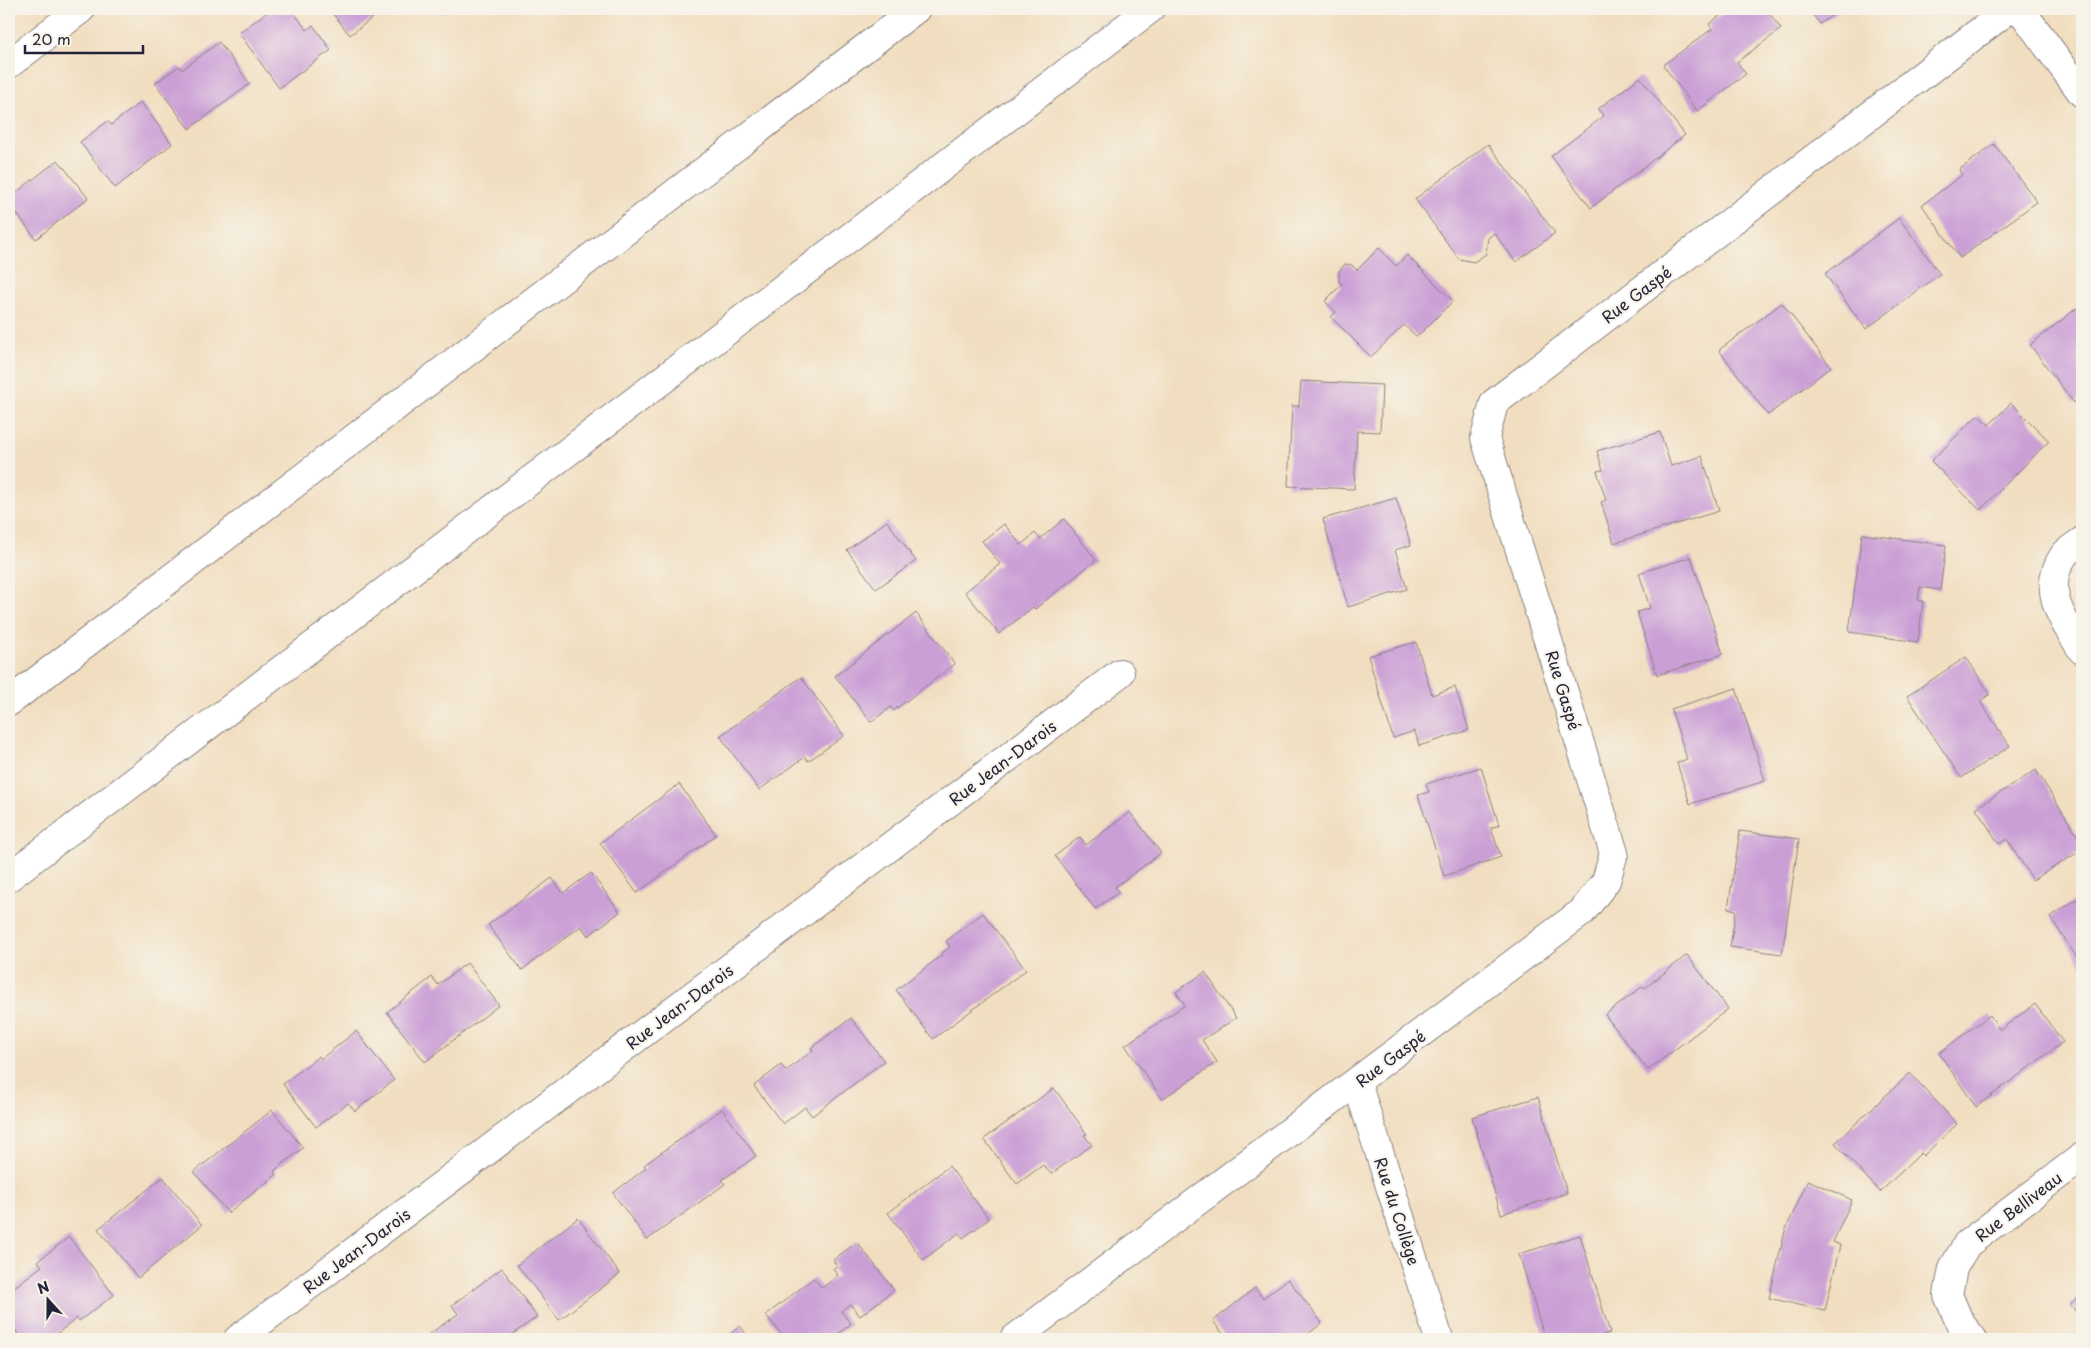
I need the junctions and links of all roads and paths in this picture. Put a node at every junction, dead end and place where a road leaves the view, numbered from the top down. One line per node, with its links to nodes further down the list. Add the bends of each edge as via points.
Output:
1 (81, 9): 6 (main road)
2 (916, 9): 11 (main road)
3 (1150, 9): 12 (main road)
4 (2009, 9): 13 (main road, Rue Gaspé, via 1494,403 1485,438 1614,853 1606,881 1582,912)
5 (2020, 9): 7 (main road)
6 (9, 64)
7 (2082, 93)
8 (2082, 541): 9 (main road, via 2064,555 2052,583 2059,613)
9 (2082, 650)
10 (1120, 673): 15 (main road, Rue Jean-Darois)
11 (9, 702)
12 (9, 877)
13 (1357, 1083): 16 (main road, Rue Gaspé); 17 (main road, Rue du Collège)
14 (2082, 1157): 18 (main road, Rue Belliveau, via 1967,1244 1953,1268 1948,1295 1960,1323)
15 (238, 1339)
16 (1014, 1339)
17 (1439, 1339)
18 (1973, 1339)

